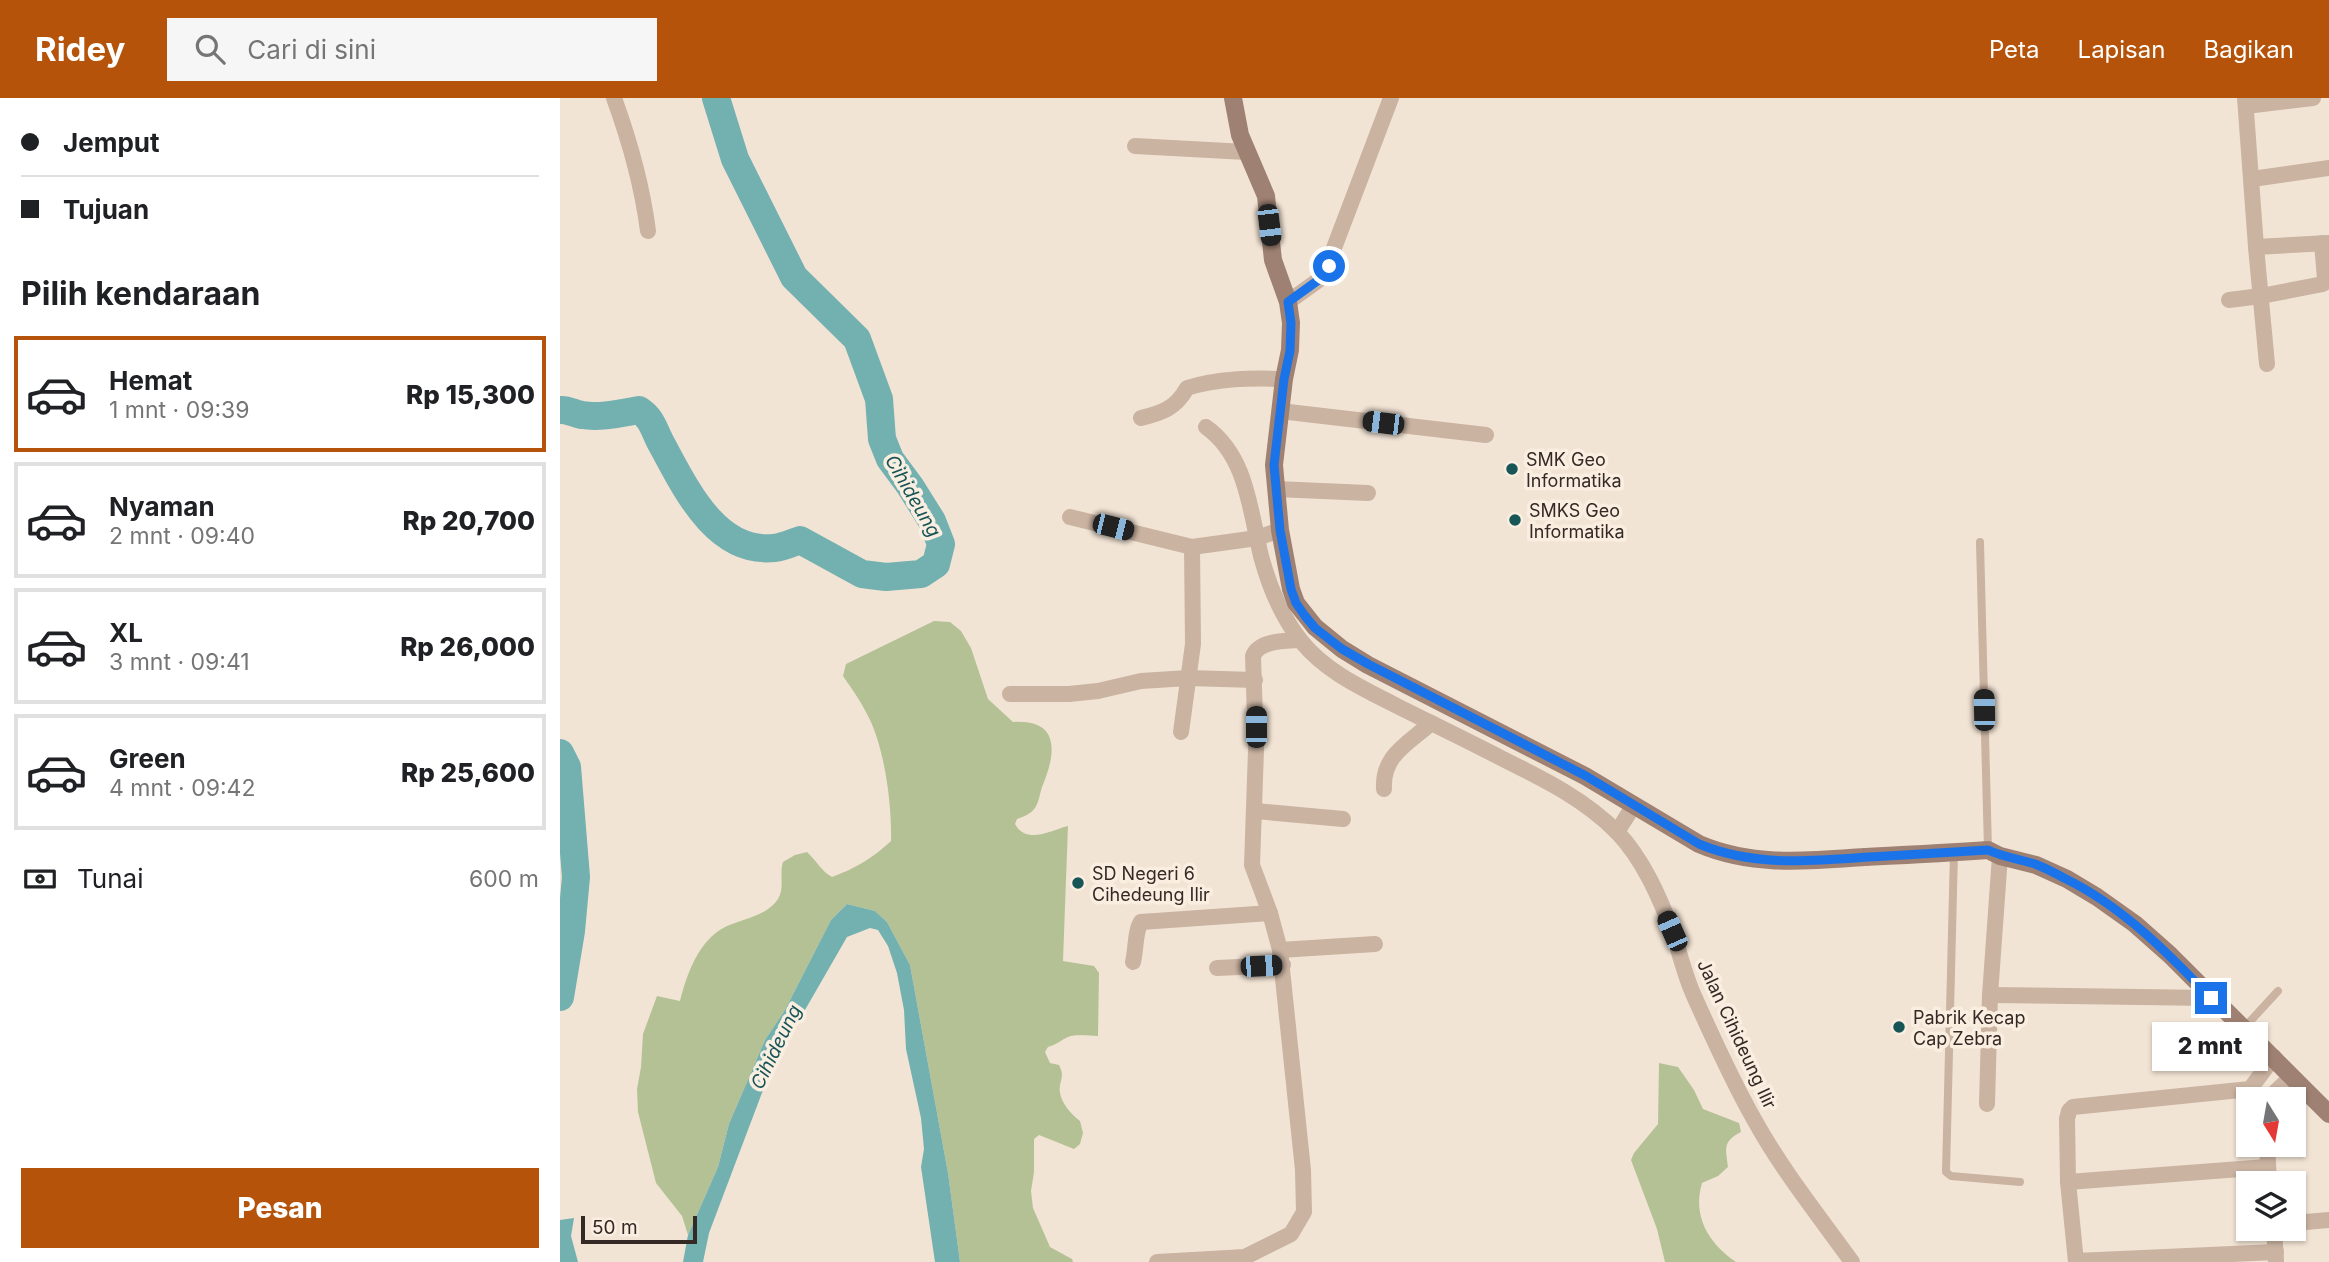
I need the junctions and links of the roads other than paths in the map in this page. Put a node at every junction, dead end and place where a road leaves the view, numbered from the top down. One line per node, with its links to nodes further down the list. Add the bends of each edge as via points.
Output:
1 (614, 98): 10 (street, via 636,163)
2 (1233, 98): 7 (main road)
3 (1391, 98): 14 (street, via 1324,276)
4 (2313, 98): 5 (street)
5 (2246, 102): 9 (street)
6 (1135, 146): 7 (street)
7 (1247, 152): 14 (main road, via 1266,196 1273,260)
8 (2329, 169): 9 (street)
9 (2252, 179): 12 (street)
10 (648, 231)
11 (2325, 243): 12 (street); 13 (street, via 2323,284)
12 (2256, 247): 13 (street)
13 (2261, 296): 15 (street); 16 (street)
14 (1295, 298): 17 (main road)
15 (2229, 300)
16 (2267, 364)
17 (1284, 379): 18 (main road); 19 (street, via 1223,380 1186,388 1180,401 1167,410)
18 (1280, 411): 21 (street); 22 (main road)
19 (1141, 418)
20 (1206, 427): 25 (street, Jalan Cihideung Ilir, via 1230,450)
21 (1486, 435)
22 (1276, 489): 23 (street); 25 (main road)
23 (1368, 493)
24 (1070, 517): 27 (street)
25 (1268, 534): 27 (street); 28 (street, Jalan Cihideung Ilir, via 1273,591); 35 (main road, via 1296,603 1327,638)
26 (1980, 542): 40 (lane)
27 (1192, 547): 29 (street, via 1193,644)
28 (1300, 640): 30 (street, via 1255,650); 32 (street, Jalan Cihideung Ilir, via 1344,678)
29 (1188, 678): 30 (street); 31 (street, via 1079,693); 33 (street)
30 (1255, 680): 36 (street)
31 (1010, 694)
32 (1431, 723): 34 (street, via 1387,764); 38 (street, Jalan Cihideung Ilir, via 1566,791)
33 (1181, 732)
34 (1384, 789)
35 (1634, 805): 38 (street); 39 (main road, via 1699,844 1748,859 1801,861)
36 (1255, 811): 37 (street); 41 (street, via 1252,865)
37 (1343, 819)
38 (1616, 832): 65 (street, Jalan Cihideung Ilir, via 1646,872 1692,992 1754,1119)
39 (1954, 852): 40 (main road); 58 (lane, via 1946,1172)
40 (1994, 853): 47 (street); 48 (main road, via 2036,865 2097,897 2170,955)
41 (1270, 913): 43 (street); 44 (street, via 1141,922)
42 (1375, 944): 43 (street)
43 (1281, 957): 45 (street); 64 (street, via 1304,1212 1291,1234 1245,1257)
44 (1133, 962)
45 (1217, 968)
46 (2278, 991): 49 (lane)
47 (1990, 995): 48 (street); 55 (street)
48 (2211, 998): 49 (main road)
49 (2243, 1028): 50 (main road)
50 (2274, 1057): 51 (main road); 52 (street)
51 (2292, 1076): 53 (street); 56 (main road)
52 (2259, 1087)
53 (2281, 1087)
54 (2236, 1095): 59 (street, via 2073,1107 2067,1119)
55 (1987, 1104)
56 (2329, 1114)
57 (2236, 1176): 59 (street)
58 (2020, 1182)
59 (2068, 1182): 63 (street)
60 (2329, 1220): 61 (street)
61 (2306, 1222)
62 (2276, 1257): 63 (street)
63 (2076, 1261)
64 (1157, 1262)
65 (1852, 1262)

